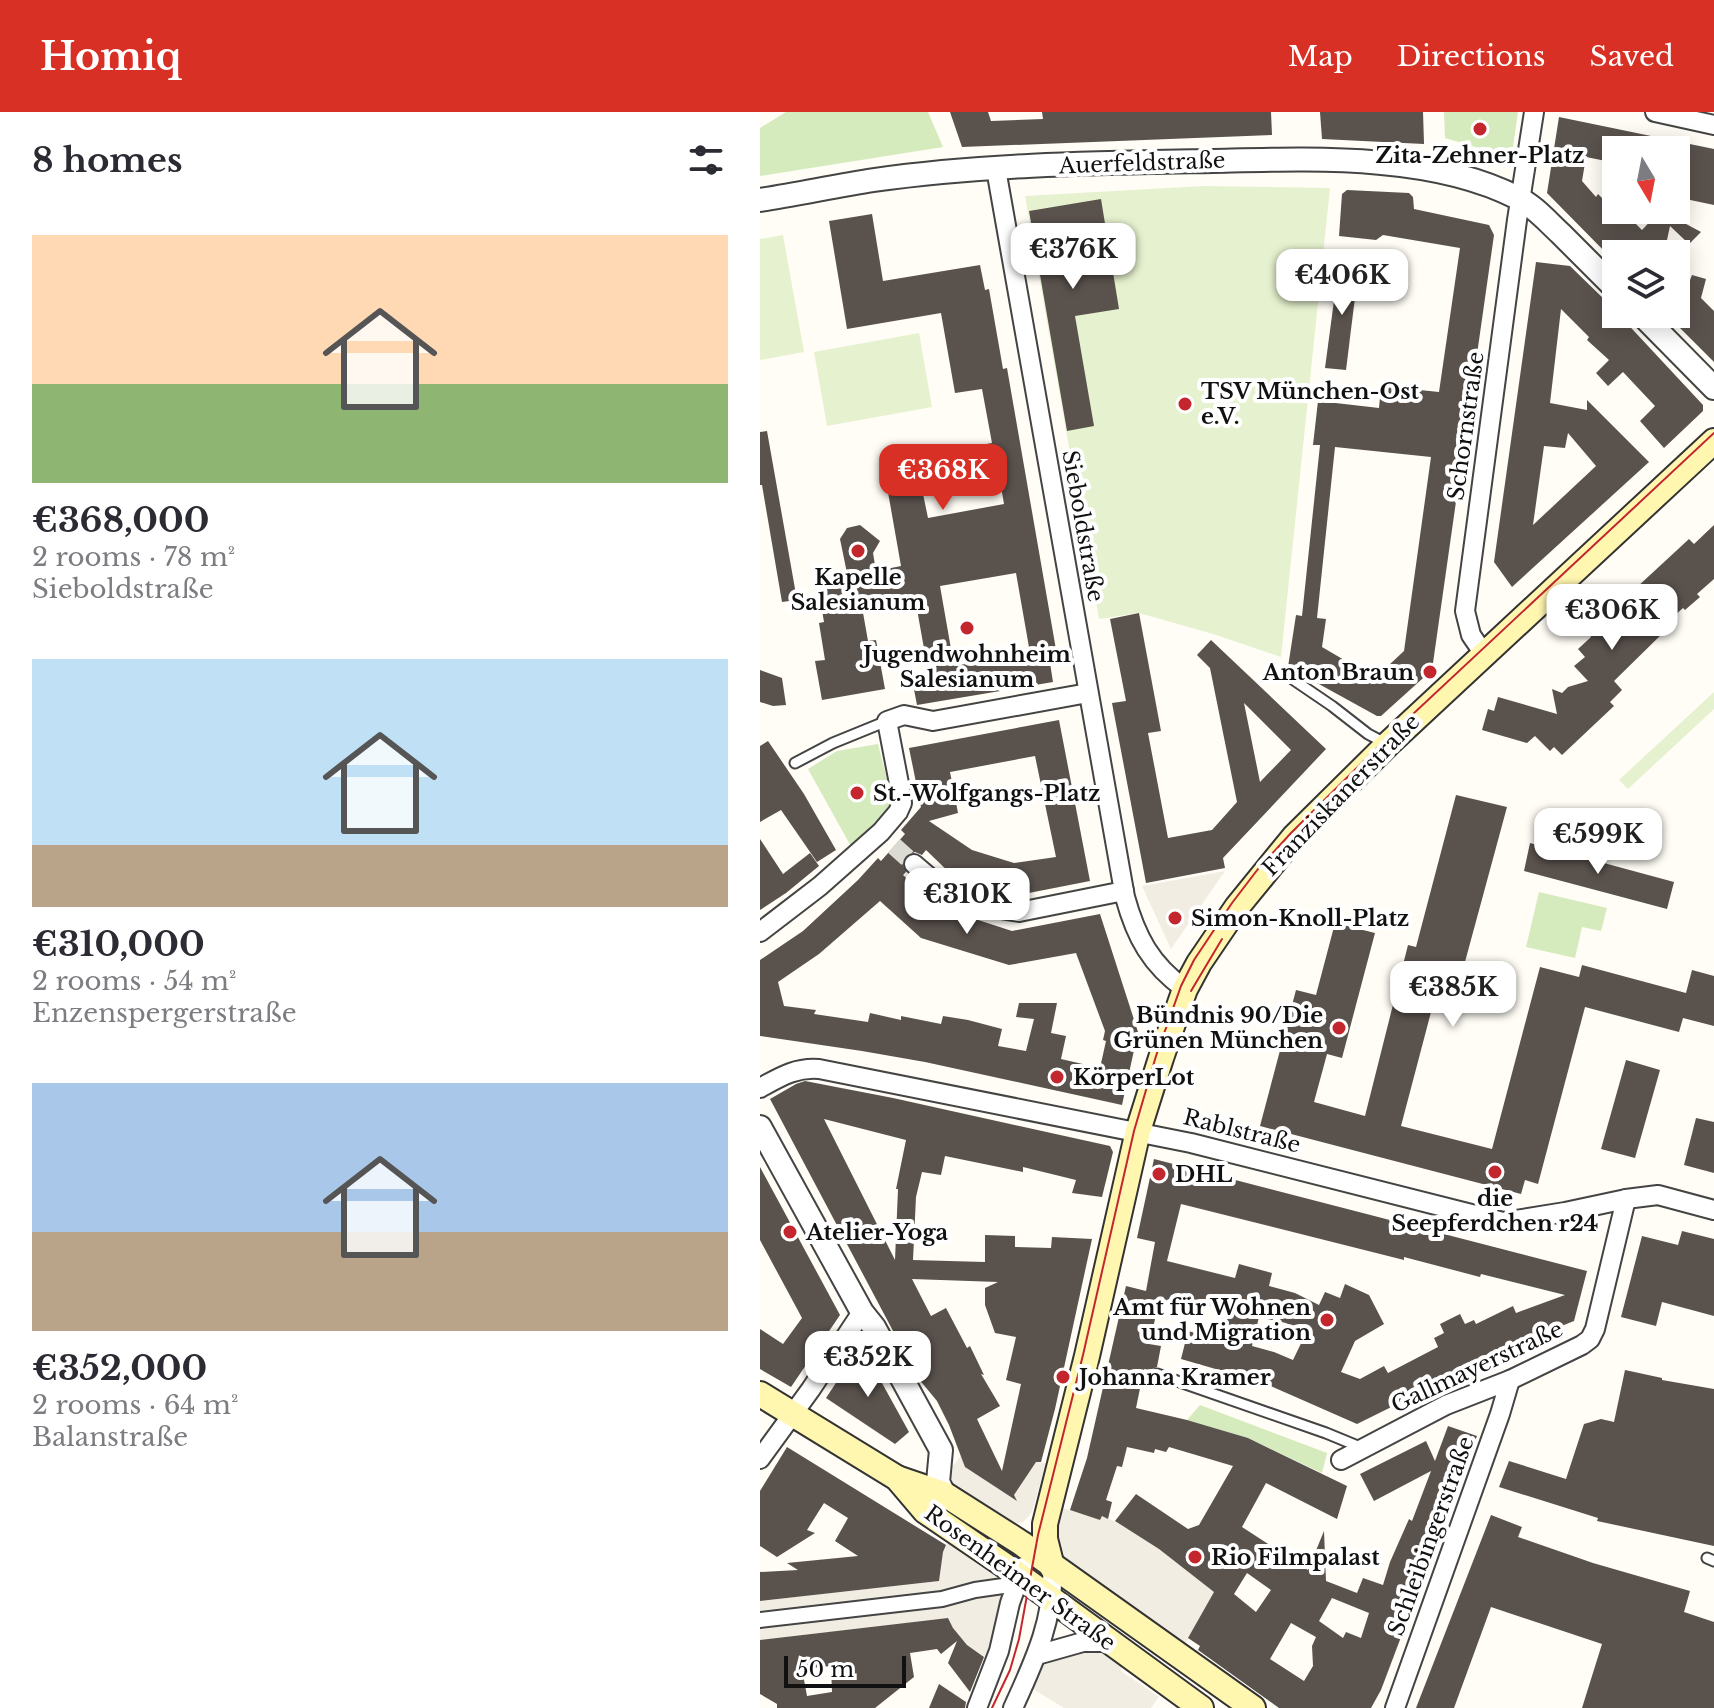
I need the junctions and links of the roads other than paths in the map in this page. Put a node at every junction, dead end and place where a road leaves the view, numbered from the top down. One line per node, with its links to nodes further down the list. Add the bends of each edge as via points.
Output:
1 (1534, 112): 5 (street)
2 (1655, 112): 3 (street)
3 (1708, 120)
4 (996, 169): 5 (street, Auerfeldstraße, via 1232,161 1400,164 1472,180); 6 (street, Auerfeldstraße, via 875,180); 13 (street, Sieboldstraße)
5 (1520, 199): 7 (street, Auerfeldstraße); 11 (street, Schornstraße, via 1465,611 1471,635)
6 (760, 200)
7 (1602, 275)
8 (1655, 328): 9 (street)
9 (1714, 388)
10 (1714, 441): 11 (main road, Franziskanerstraße)
11 (1484, 654): 15 (main road, Franziskanerstraße)
12 (1285, 674): 15 (lane)
13 (1088, 693): 14 (street, via 933,721 904,715); 18 (street, Sieboldstraße)
14 (887, 721): 16 (lane); 19 (street, via 902,803 887,839)
15 (1388, 744): 20 (main road, Franziskanerstraße, via 1264,872)
16 (795, 763)
17 (914, 864): 18 (street, via 964,898 1019,912)
18 (1124, 891): 20 (street, via 1141,942)
19 (760, 932)
20 (1185, 989): 23 (main road, Franziskanerstraße)
21 (760, 1088): 23 (street, Rablstraße, via 794,1070 819,1069)
22 (760, 1127): 26 (street)
23 (1138, 1131): 24 (street, Rablstraße, via 1503,1222); 36 (main road, Franziskanerstraße)
24 (1626, 1199): 25 (street, Rablstraße, via 1658,1195); 28 (street, Gallmayerstraße, via 1590,1339)
25 (1714, 1210)
26 (862, 1312): 30 (street); 35 (street, via 941,1450 938,1482)
27 (1157, 1374): 31 (lane)
28 (1510, 1380): 31 (street, Gallmayerstraße, via 1446,1405); 48 (street, Schleibingerstraße)
29 (760, 1394): 30 (main road, Rosenheimer Straße)
30 (792, 1414): 32 (street); 34 (main road, Rosenheimer Straße)
31 (1363, 1448): 33 (street, Gallmayerstraße)
32 (760, 1459)
33 (1341, 1460)
34 (897, 1478): 35 (main road, Rosenheimer Straße); 39 (main road, Rosenheimer Straße, via 925,1511)
35 (944, 1494): 37 (main road, Rosenheimer Straße)
36 (1045, 1524): 37 (main road, Franziskanerstraße); 38 (main road, Franziskanerstraße)
37 (1031, 1550): 38 (main road, Rosenheimer Straße); 39 (street)
38 (1052, 1567): 40 (street); 47 (main road, Rosenheimer Straße)
39 (1011, 1581): 40 (main road, Rosenheimer Straße); 41 (street, via 942,1599); 44 (street, via 999,1651)
40 (1051, 1600): 42 (main road, Rosenheimer Straße); 43 (street)
41 (760, 1620)
42 (1108, 1642): 43 (street, via 1083,1642); 46 (main road, Rosenheimer Straße)
43 (1037, 1655): 45 (street)
44 (977, 1708)
45 (1013, 1708)
46 (1201, 1708)
47 (1253, 1708)
48 (1395, 1708)

